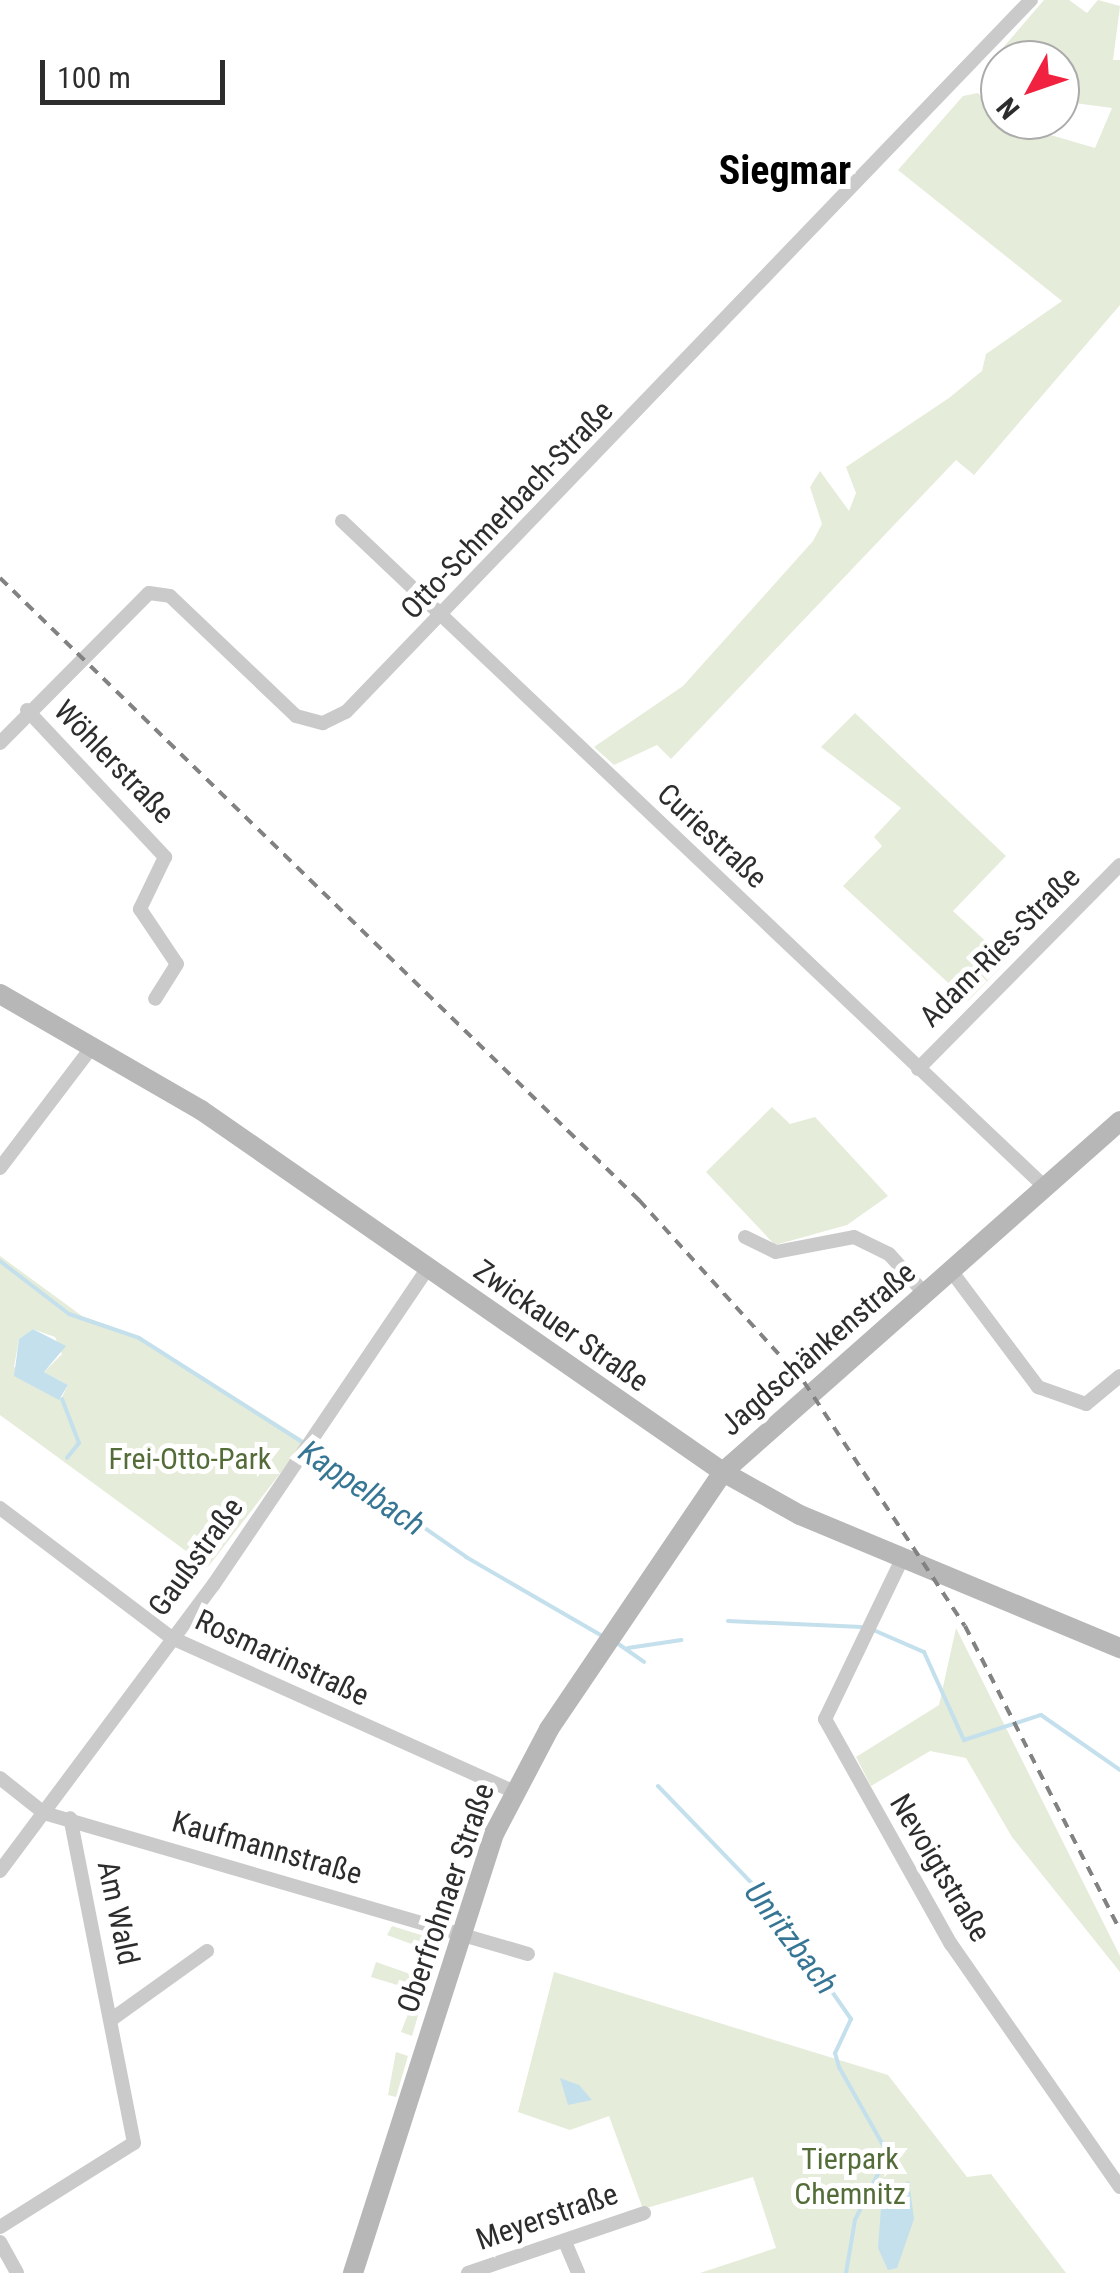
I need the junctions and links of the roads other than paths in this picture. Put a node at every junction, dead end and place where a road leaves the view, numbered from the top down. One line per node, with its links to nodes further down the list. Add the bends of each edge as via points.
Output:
1 (1023, 3): 3 (street, Otto-Schmerbach-Straße)
2 (342, 522): 3 (street, Curiestraße)
3 (442, 620): 4 (street, Otto-Schmerbach-Straße, via 346,712 311,722 170,596 148,593); 10 (street, Curiestraße)
4 (27, 710): 5 (street, Otto-Schmerbach-Straße); 8 (street, Wöhlerstraße, via 165,858 140,909 177,964)
5 (0, 744)
6 (1120, 865): 10 (street, Adam-Ries-Straße)
7 (0, 994): 9 (main road, Zwickauer Straße)
8 (154, 999)
9 (92, 1047): 12 (street); 15 (main road, Zwickauer Straße, via 200,1110)
10 (918, 1069): 13 (street, Curiestraße)
11 (1120, 1121): 13 (main road, Jagdschänkenstraße)
12 (0, 1168)
13 (1046, 1189): 16 (main road, Jagdschänkenstraße)
14 (745, 1238): 17 (street, via 776,1252 854,1238 889,1254)
15 (428, 1269): 19 (main road, Zwickauer Straße); 22 (street, Gaußstraße)
16 (952, 1272): 17 (main road, Jagdschänkenstraße); 18 (street, Jagdschänkenstraße, via 1038,1388 1086,1404)
17 (926, 1294): 19 (main road, Jagdschänkenstraße)
18 (1120, 1376)
19 (723, 1472): 21 (main road, Zwickauer Straße); 25 (main road, Oberfrohnaer Straße)
20 (0, 1508): 22 (street, Rosmarinstraße)
21 (903, 1557): 23 (main road, Zwickauer Straße); 33 (street, Nevoigtstraße, via 826,1723 951,1944)
22 (172, 1638): 25 (street, Rosmarinstraße); 26 (street, Gaußstraße)
23 (1120, 1648)
24 (0, 1778): 26 (street, Kaufmannstraße)
25 (512, 1791): 29 (main road, Oberfrohnaer Straße)
26 (44, 1813): 27 (street, Kaufmannstraße); 28 (street, Gaußstraße)
27 (70, 1818): 29 (street, Kaufmannstraße); 32 (street, Am Wald)
28 (0, 1871)
29 (460, 1934): 31 (street, Kaufmannstraße); 39 (main road, Oberfrohnaer Straße)
30 (207, 1950): 32 (street, Am Wald)
31 (528, 1954)
32 (112, 2019): 35 (street, Am Wald, via 130,2149)
33 (1120, 2187)
34 (644, 2213): 37 (street, Meyerstraße)
35 (0, 2227)
36 (0, 2242): 38 (street)
37 (566, 2242): 40 (street, Meyerstraße); 41 (street)
38 (17, 2273)
39 (353, 2273)
40 (468, 2273)
41 (578, 2273)

